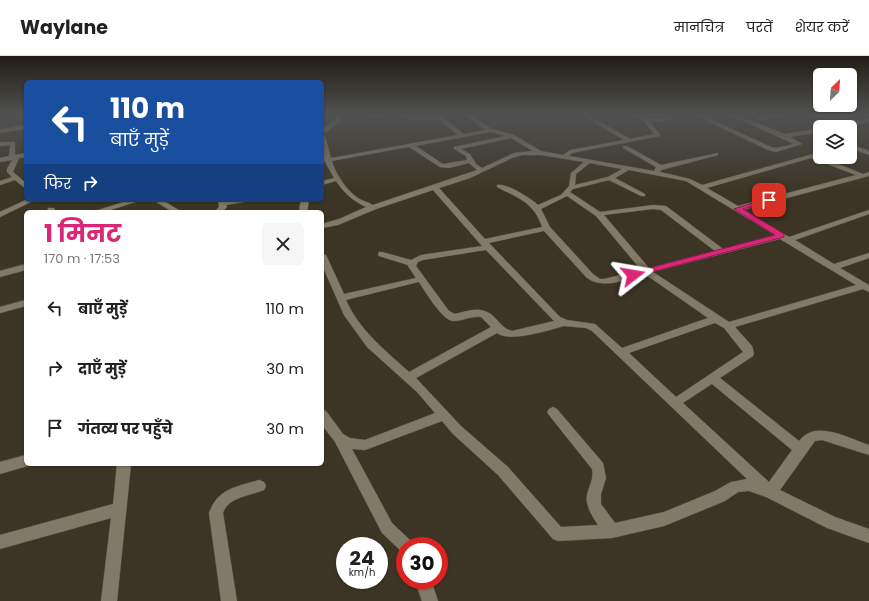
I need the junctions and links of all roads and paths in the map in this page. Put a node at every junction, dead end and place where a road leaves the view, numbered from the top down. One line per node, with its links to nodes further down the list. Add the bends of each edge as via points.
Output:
1 (437, 140): 10 (street)
2 (491, 140): 24 (street, via 456,148 468,155)
3 (520, 140): 14 (street)
4 (622, 140): 9 (street)
5 (642, 140): 9 (street)
6 (751, 140): 11 (street, via 773,150)
7 (792, 140): 11 (street, via 798,144)
8 (0, 144): 20 (street, via 14,143)
9 (627, 144): 18 (street, via 570,152); 29 (street)
10 (410, 145): 23 (street); 24 (street, via 442,166)
11 (785, 148): 21 (street)
12 (857, 149): 15 (street)
13 (324, 151): 23 (street)
14 (541, 153): 18 (street); 28 (street, via 512,154)
15 (869, 153)
16 (716, 154): 29 (street)
17 (24, 155): 20 (street)
18 (564, 156): 25 (street)
19 (813, 156): 21 (street)
20 (14, 157): 22 (street); 32 (street, via 8,170)
21 (810, 157): 31 (street); 41 (street)
22 (0, 160)
23 (327, 160): 27 (street)
24 (471, 161): 28 (street)
25 (589, 161): 26 (street); 42 (street, via 573,174 573,183)
26 (629, 168): 29 (street); 33 (street)
27 (331, 169): 30 (street); 34 (street)
28 (481, 170): 40 (street)
29 (659, 170): 41 (street)
30 (324, 171)
31 (863, 176): 35 (street); 49 (street)
32 (16, 178): 37 (street); 38 (street)
33 (610, 178): 42 (street); 43 (street)
34 (338, 179): 36 (street); 47 (street, via 350,195)
35 (869, 181)
36 (324, 182)
37 (0, 184)
38 (24, 185)
39 (499, 186): 48 (street)
40 (434, 187): 47 (street); 58 (street)
41 (701, 187): 49 (street)
42 (569, 191): 48 (street, via 559,199); 53 (street)
43 (643, 195)
44 (27, 202): 54 (street)
45 (133, 202): 50 (street)
46 (164, 202): 51 (street)
47 (372, 207): 55 (street, via 340,222)
48 (537, 208): 56 (street, via 541,212)
49 (737, 209): 57 (street)
50 (111, 210)
51 (175, 210)
52 (869, 212): 57 (street)
53 (598, 214): 59 (street, via 664,208); 66 (street)
54 (0, 215)
55 (324, 226)
56 (546, 228): 58 (street); 66 (street, via 597,281 604,282)
57 (785, 238): 59 (street); 64 (street)
58 (485, 244): 63 (street, via 421,258); 74 (street)
59 (722, 252): 66 (street)
60 (382, 254): 63 (street)
61 (869, 254): 64 (street)
62 (324, 260): 70 (street)
63 (412, 263): 68 (street)
64 (833, 267): 69 (street)
65 (24, 268): 67 (street)
66 (648, 272): 73 (street)
67 (0, 274)
68 (421, 279): 70 (street); 76 (street, via 449,316 458,318 473,313 484,314)
69 (866, 288): 75 (street)
70 (341, 298): 78 (street, via 347,313 371,344)
71 (24, 304): 72 (street)
72 (0, 310)
73 (716, 320): 75 (street); 77 (street)
74 (562, 323): 76 (street, via 512,334); 77 (street, via 588,324)
75 (728, 326): 79 (street, via 749,353)
76 (497, 328): 78 (street)
77 (621, 352): 80 (street)
78 (408, 377): 82 (street)
79 (712, 378): 80 (street); 85 (street)
80 (675, 403): 91 (street)
81 (553, 412): 93 (street, via 598,467 601,477 594,496 594,506)
82 (443, 415): 84 (street, via 365,445 352,445); 93 (street, via 456,430 503,471 558,534)
83 (324, 417): 84 (street)
84 (341, 441): 95 (street, via 387,528)
85 (800, 449): 86 (street, via 812,436 822,435); 91 (street)
86 (869, 450)
87 (24, 462): 89 (street)
88 (124, 466): 92 (street)
89 (0, 468)
90 (259, 486): 99 (street, via 229,496 217,507)
91 (770, 492): 93 (street, via 749,485 736,486 720,496 664,519); 94 (street, via 832,523)
92 (119, 509): 96 (street); 98 (street)
93 (612, 531)
94 (869, 536)
95 (396, 537)
96 (0, 542)
97 (426, 589): 100 (street)
98 (109, 601)
99 (229, 601)
100 (430, 601)

